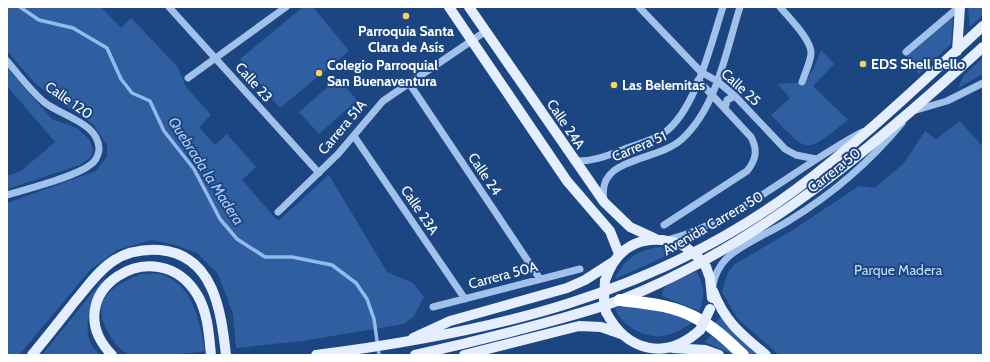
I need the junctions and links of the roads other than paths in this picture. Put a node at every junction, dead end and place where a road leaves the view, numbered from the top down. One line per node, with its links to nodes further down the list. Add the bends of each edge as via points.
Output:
1 (169, 7): 16 (street, Calle 23)
2 (286, 7): 16 (street)
3 (449, 7): 12 (main road)
4 (469, 7): 11 (main road, Calle 24A)
5 (639, 7): 18 (street, Calle 25)
6 (723, 7): 18 (street, Carrera 51)
7 (740, 7): 21 (street, Carrera 51)
8 (780, 7): 22 (street, via 807,40 811,49)
9 (959, 7): 14 (main road); 15 (street)
10 (983, 26): 14 (main road, Avenida Carrera 50)
11 (486, 31): 12 (street, Carrera 51A); 32 (main road, Calle 24A)
12 (472, 41): 24 (street, Carrera 51A); 40 (main road, via 567,181 610,231)
13 (983, 47): 28 (main road, Avenida Carrera 50)
14 (957, 50): 29 (main road, Avenida Carrera 50)
15 (906, 52)
16 (214, 58): 19 (street); 33 (street, Calle 23)
17 (7, 61): 34 (street, Calle 120, via 44,102 84,124 97,140 99,148 95,161 81,171)
18 (701, 72): 20 (street, Carrera 51); 21 (street, Calle 25)
19 (188, 78)
20 (698, 80): 25 (street, Calle 25); 32 (street, Carrera 51, via 691,99 664,132 653,139 597,160)
21 (717, 80): 25 (street, Carrera 51); 26 (street, Calle 25)
22 (802, 82)
23 (983, 82): 28 (street, via 947,101)
24 (409, 83): 30 (street, Carrera 51A, via 377,106); 43 (street, Calle 24)
25 (711, 94): 27 (street, Calle 25); 35 (street, Carrera 51, via 697,122 681,140 662,152 609,174 602,187)
26 (735, 96): 27 (street, via 727,100); 31 (street, Calle 25, via 785,149 801,157)
27 (725, 108): 37 (street, Calle 25, via 751,138 756,148 756,157 747,170)
28 (912, 111): 44 (street, Carrera 50, via 859,170 790,220 728,257 716,272); 46 (main road, Avenida Carrera 50, via 827,181 776,217 682,271)
29 (876, 124): 31 (street, Carrera 50); 49 (main road, Avenida Carrera 50, via 772,206 709,244 636,280 593,297 518,318 446,336)
30 (354, 136): 33 (street, Carrera 51A); 45 (street, Calle 23A)
31 (816, 158): 39 (street, Carrera 50, via 768,191 714,223)
32 (574, 161): 35 (main road, Calle 24A)
33 (319, 173): 36 (street, Carrera 51A)
34 (7, 195)
35 (604, 202): 38 (main road, Calle 24A, via 630,227)
36 (278, 212)
37 (664, 225)
38 (656, 239): 39 (main road); 40 (main road, via 635,244)
39 (668, 240): 44 (main road, bridge, via 683,245 698,257 706,267)
40 (619, 254): 41 (main road)
41 (613, 262): 48 (main road, bridge, via 604,280 604,300 606,312); 49 (main road, via 567,288 454,320)
42 (580, 269): 43 (street, Carrera 50A)
43 (540, 279): 45 (street, Carrera 50A)
44 (713, 291): 50 (main road, bridge, via 710,309 700,330 683,343); 60 (main road, via 720,309 728,320)
45 (465, 299): 47 (street, Carrera 50A)
46 (620, 300): 56 (main road, Avenida Carrera 50, via 500,336); 59 (highway, via 659,305 686,313 707,325)
47 (432, 307)
48 (621, 334): 50 (main road, via 648,348); 57 (main road, via 601,327 578,326)
49 (402, 343): 55 (main road)
50 (669, 347): 58 (main road, via 705,350)
51 (32, 355): 54 (main road, via 97,275 124,255 150,249 180,255 194,263 211,284 221,317)
52 (112, 355): 53 (main road, via 102,345 96,333 93,320 98,297 113,279 123,272 150,265 177,274 188,282 198,296 208,322)
53 (211, 355)
54 (226, 355)
55 (316, 355)
56 (415, 355)
57 (464, 355)
58 (719, 355)
59 (743, 355)
60 (766, 355)

